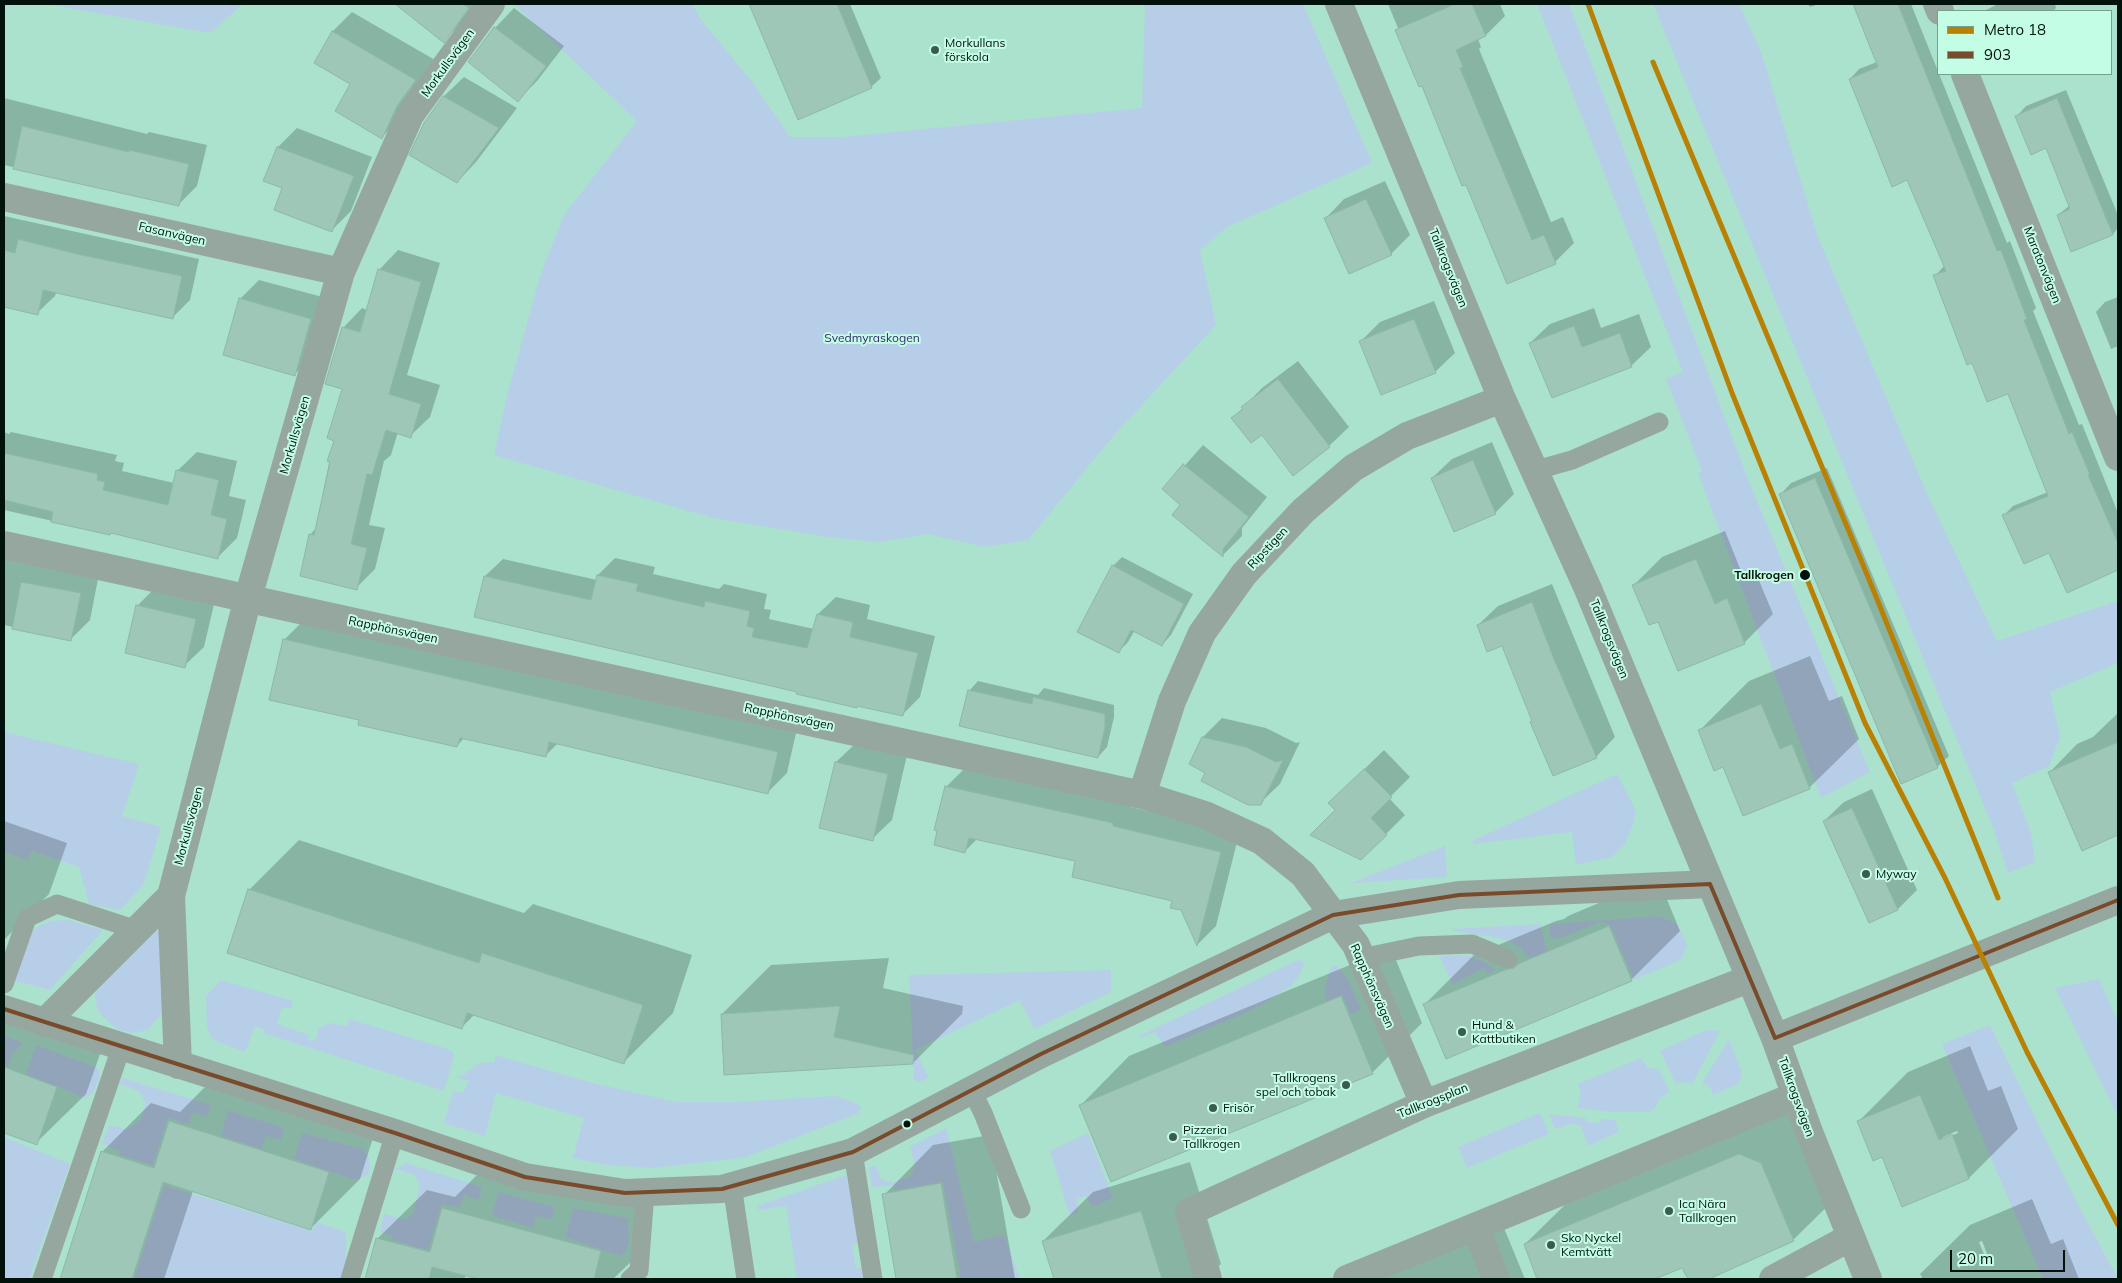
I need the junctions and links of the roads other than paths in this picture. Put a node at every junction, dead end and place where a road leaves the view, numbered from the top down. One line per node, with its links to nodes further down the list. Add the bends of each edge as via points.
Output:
1 (491, 4): 5 (street, Morkullsvägen, via 410,116)
2 (1339, 4): 6 (street, Tallkrogsvägen)
3 (1965, 75): 8 (street, Maratonvägen)
4 (4, 197): 5 (street, Fasanvägen)
5 (341, 272): 11 (street, Morkullsvägen)
6 (1502, 399): 9 (street, Tallkrogsvägen); 12 (street, Ripstigen, via 1407,436 1353,468 1302,511 1244,574 1202,633 1172,700)
7 (1659, 422): 9 (lane, via 1572,460)
8 (2118, 457)
9 (1533, 471): 13 (street, Tallkrogsvägen, via 1588,589)
10 (4, 545): 11 (street, Rapphönsvägen)
11 (248, 598): 12 (street, Rapphönsvägen); 14 (street, Morkullsvägen)
12 (1142, 795): 16 (street, Rapphönsvägen, via 1205,815 1262,841 1303,874)
13 (1710, 884): 16 (street, via 1459,895); 20 (street, Tallkrogsvägen)
14 (171, 896): 17 (street); 26 (street, Morkullsvägen)
15 (2118, 900): 24 (street)
16 (1333, 915): 18 (street, Rapphönsvägen, via 1356,945); 27 (street)
17 (137, 930): 21 (lane, via 57,904 27,918); 23 (street)
18 (1361, 958): 19 (lane, via 1418,946 1472,944); 29 (street, Rapphönsvägen)
19 (1508, 959)
20 (1749, 979): 24 (street, Tallkrogsvägen); 29 (street, Tallkrogsplan)
21 (4, 984)
22 (4, 1009): 23 (street)
23 (44, 1023): 25 (street)
24 (1774, 1038): 28 (street, Tallkrogsvägen)
25 (121, 1048): 26 (street); 37 (lane)
26 (178, 1065): 30 (street)
27 (971, 1089): 31 (street); 34 (lane)
28 (1795, 1096): 35 (street); 36 (street, Tallkrogsvägen)
29 (1424, 1104): 42 (street, Tallkrogsplan, via 1189,1212)
30 (395, 1133): 33 (street, via 526,1177 625,1192); 38 (lane)
31 (853, 1152): 32 (street); 41 (lane)
32 (732, 1185): 33 (street, via 722,1189); 40 (lane)
33 (645, 1192): 39 (lane, via 639,1271)
34 (1021, 1209)
35 (1476, 1228): 43 (street); 44 (street)
36 (1851, 1237): 45 (street); 46 (street, Tallkrogsvägen)
37 (42, 1279)
38 (350, 1279)
39 (630, 1279)
40 (746, 1279)
41 (874, 1279)
42 (1208, 1279)
43 (1348, 1279)
44 (1496, 1279)
45 (1773, 1279)
46 (1868, 1279)

